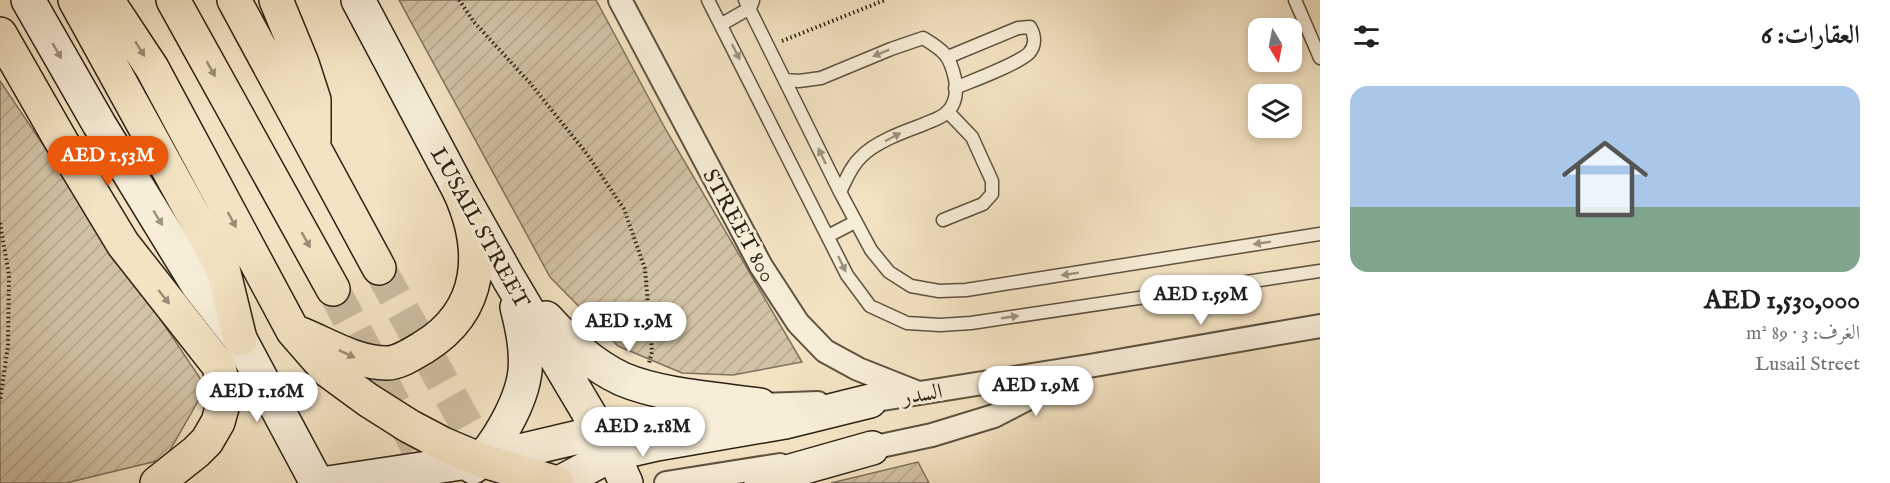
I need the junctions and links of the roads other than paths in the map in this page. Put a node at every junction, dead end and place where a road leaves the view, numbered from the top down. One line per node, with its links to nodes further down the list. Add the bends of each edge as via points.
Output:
1 (28, 0): 32 (street, one-way to 32, via 197,284)
2 (75, 0): 32 (highway, via 223,269)
3 (107, 0): 31 (highway, one-way to 31, via 152,68)
4 (173, 0): 29 (highway, one-way to 29)
5 (234, 0): 19 (highway)
6 (276, 0): 19 (highway, via 314,100)
7 (358, 0): 20 (street, LUSAIL STREET)
8 (620, 0): 35 (street, STREET 800, via 761,266 798,324 825,351)
9 (708, 0): 12 (lane)
10 (1295, 0): 15 (lane)
11 (749, 3): 12 (lane); 16 (lane)
12 (722, 24): 25 (lane, one-way to 25)
13 (0, 34): 42 (highway, one-way to 42, via 123,243 219,366 225,397 219,422 196,452)
14 (948, 57): 16 (lane, one-way to 16, via 923,38 822,78); 17 (lane); 17 (lane, via 1018,28 1030,27 1035,34 1034,46 1028,54)
15 (1320, 58)
16 (785, 80): 21 (lane, one-way to 16)
17 (956, 88): 18 (lane, via 955,101)
18 (948, 112): 21 (lane, one-way to 18, via 861,156); 22 (lane, via 972,137 992,181 992,194 983,204)
19 (314, 147): 26 (highway)
20 (459, 190): 28 (street, LUSAIL STREET); 31 (highway, one-way to 20, via 356,359 389,363 439,338 471,293 476,265 471,223)
21 (840, 192): 23 (lane)
22 (943, 220)
23 (855, 222): 24 (lane, one-way to 23, via 966,290 939,291 911,286 889,272); 25 (lane)
24 (1320, 234)
25 (828, 236): 27 (lane, one-way to 27, via 870,306 907,323 940,326)
26 (379, 268)
27 (1320, 271)
28 (509, 279): 37 (street, via 562,335 622,379 659,390); 39 (street, LUSAIL STREET); 41 (street, via 522,324 525,373 507,424)
29 (333, 289)
30 (1320, 326): 33 (street)
31 (293, 331): 41 (highway, via 327,370 368,400 409,426)
32 (240, 339): 43 (street)
33 (1089, 366): 34 (street, السدر); 38 (street, السدر, via 994,416)
34 (956, 387): 35 (street, السدر); 38 (street, via 969,392 975,403)
35 (918, 393): 36 (street, السدر)
36 (870, 401): 37 (street, السدر); 39 (street, via 785,422 657,444)
37 (760, 405): 39 (street, السدر, via 654,426)
38 (964, 426): 40 (street, السدر)
39 (607, 443): 41 (street); 46 (street); 47 (street, LUSAIL STREET)
40 (872, 448): 48 (street, السدر); 49 (street, via 773,476)
41 (481, 460): 44 (street); 45 (street); 46 (highway)
42 (157, 483)
43 (317, 483)
44 (328, 483)
45 (455, 483)
46 (558, 483)
47 (626, 483)
48 (666, 483)
49 (761, 483)

